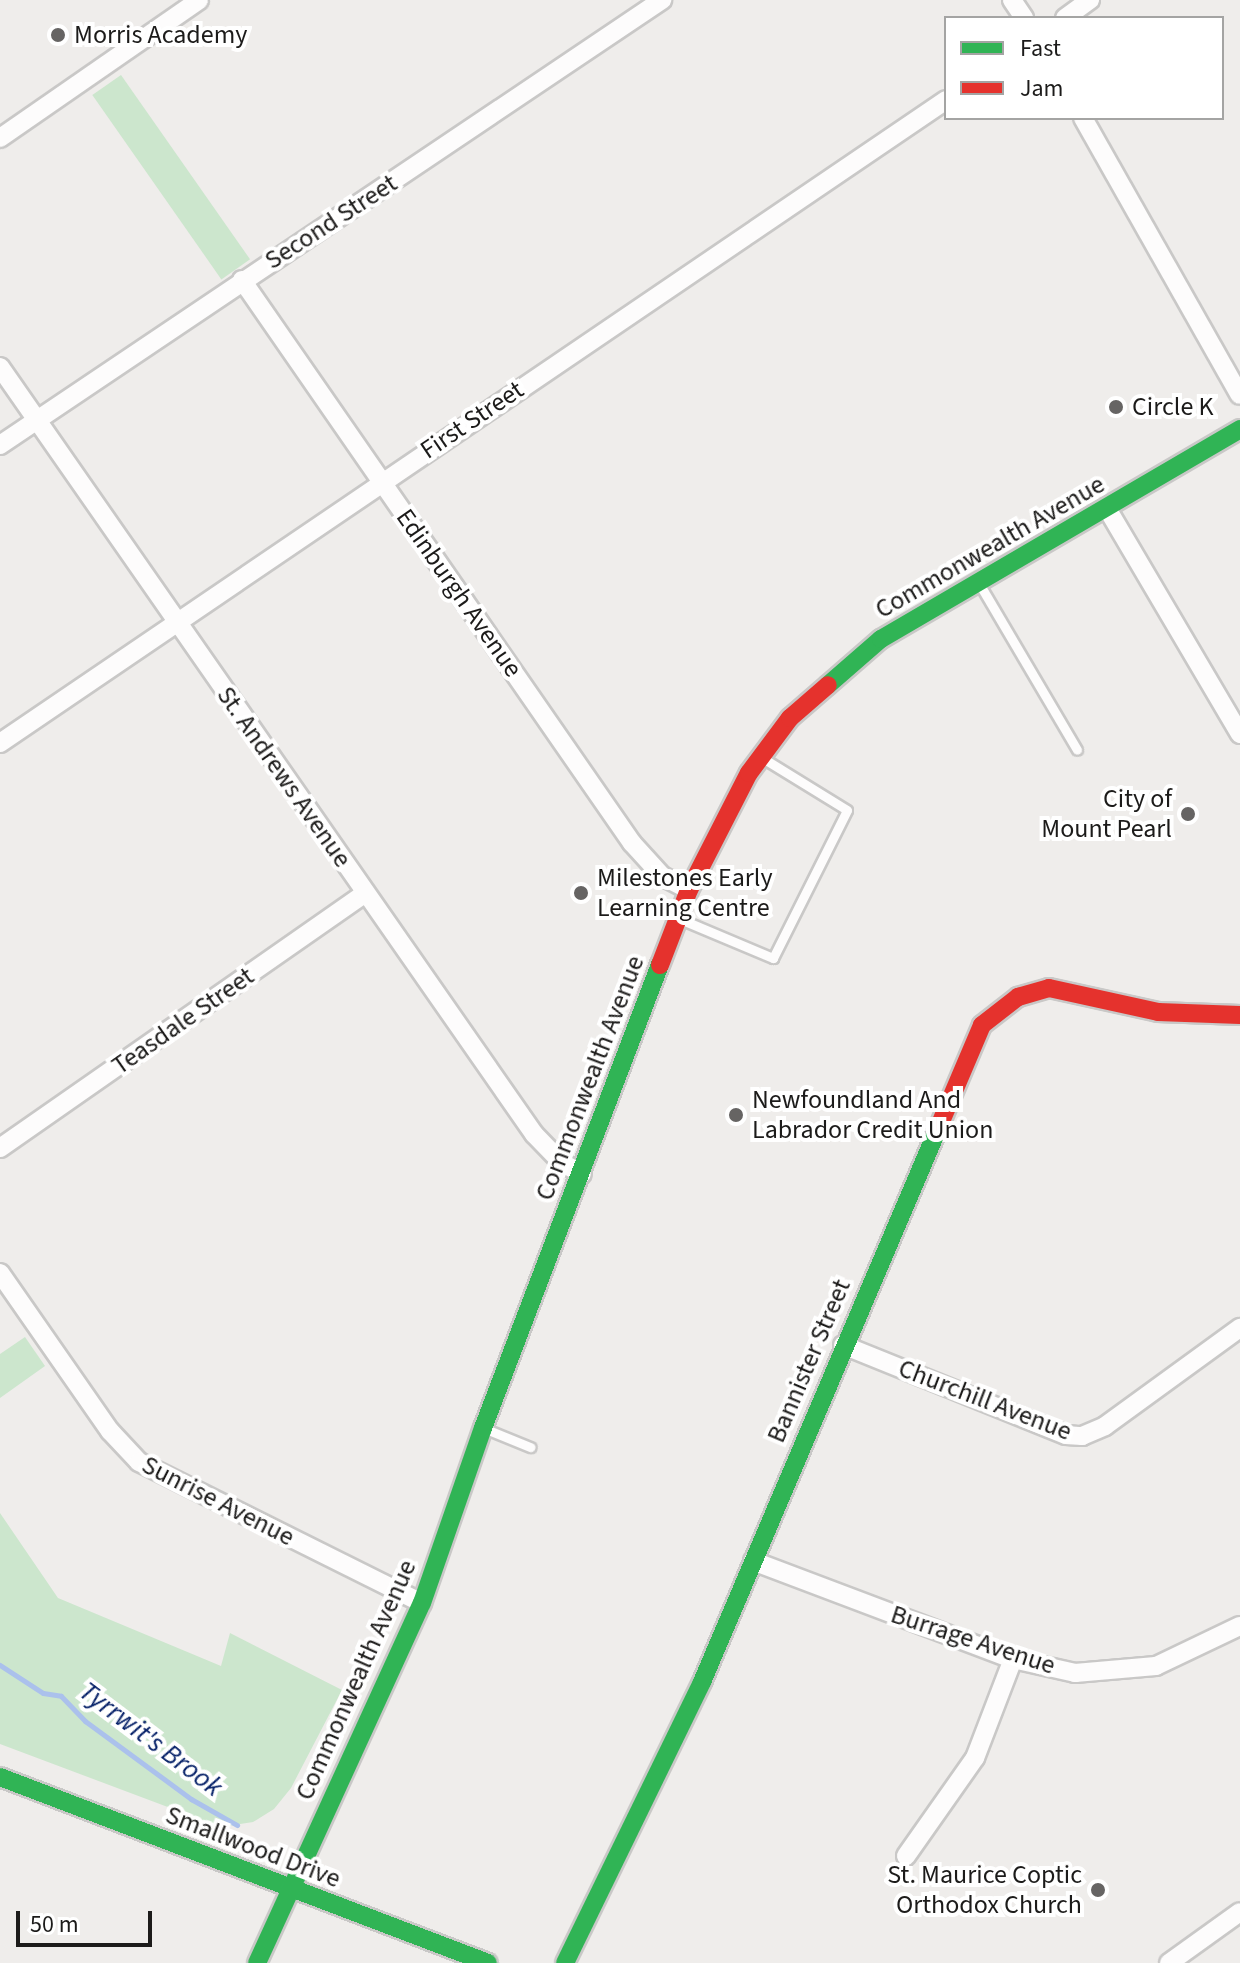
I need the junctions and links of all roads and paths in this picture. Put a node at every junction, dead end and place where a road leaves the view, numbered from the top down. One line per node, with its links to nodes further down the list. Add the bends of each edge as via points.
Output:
1 (199, 0): 7 (street)
2 (662, 0): 8 (street, Second Street)
3 (1090, 0): 4 (street)
4 (1068, 16)
5 (944, 101): 14 (street, First Street)
6 (1084, 120): 10 (street)
7 (0, 138)
8 (242, 280): 11 (street, Second Street); 14 (street, Edinburgh Avenue)
9 (0, 367): 11 (street, St. Andrews Avenue)
10 (1240, 395)
11 (36, 420): 13 (street, Second Street); 17 (street, St. Andrews Avenue)
12 (1240, 429): 15 (main road, Commonwealth Avenue)
13 (0, 445)
14 (381, 481): 17 (street, First Street); 22 (street, Edinburgh Avenue, via 632,843 662,876)
15 (1108, 510): 16 (main road, Commonwealth Avenue); 18 (street)
16 (978, 582): 20 (lane); 21 (main road, Commonwealth Avenue, via 844,667 790,718)
17 (177, 623): 19 (street, First Street); 23 (street, St. Andrews Avenue)
18 (1240, 734)
19 (0, 743)
20 (1077, 750)
21 (761, 757): 22 (main road, Commonwealth Avenue, via 725,811); 24 (lane, via 847,810 773,958)
22 (689, 890): 24 (main road, Commonwealth Avenue)
23 (365, 893): 26 (street, Teasdale Street); 27 (street, St. Andrews Avenue, via 534,1134 561,1162)
24 (679, 918): 27 (main road, Commonwealth Avenue)
25 (1240, 1015): 30 (main road, Bannister Street, via 1158,1012 1059,988 1028,993 998,1009 970,1045)
26 (0, 1148)
27 (582, 1174): 31 (main road, Commonwealth Avenue)
28 (0, 1273): 34 (street, Sunrise Avenue, via 119,1443 139,1462)
29 (1240, 1328): 30 (street, Churchill Avenue, via 1105,1426 1082,1436 1066,1435)
30 (843, 1345): 33 (main road, Bannister Street)
31 (483, 1428): 32 (lane); 34 (main road, Commonwealth Avenue)
32 (530, 1447)
33 (753, 1561): 36 (street, Burrage Avenue); 43 (main road, Bannister Street, via 686,1718)
34 (422, 1603): 39 (main road, Commonwealth Avenue)
35 (1240, 1626): 36 (street, Burrage Avenue, via 1180,1658 1128,1672 1075,1673)
36 (1013, 1659): 38 (street, via 975,1758)
37 (0, 1777): 39 (main road, Smallwood Drive)
38 (906, 1856)
39 (290, 1889): 41 (main road, Commonwealth Avenue); 42 (main road, Smallwood Drive)
40 (1240, 1912): 44 (street)
41 (257, 1963)
42 (488, 1963)
43 (565, 1963)
44 (1169, 1963)

